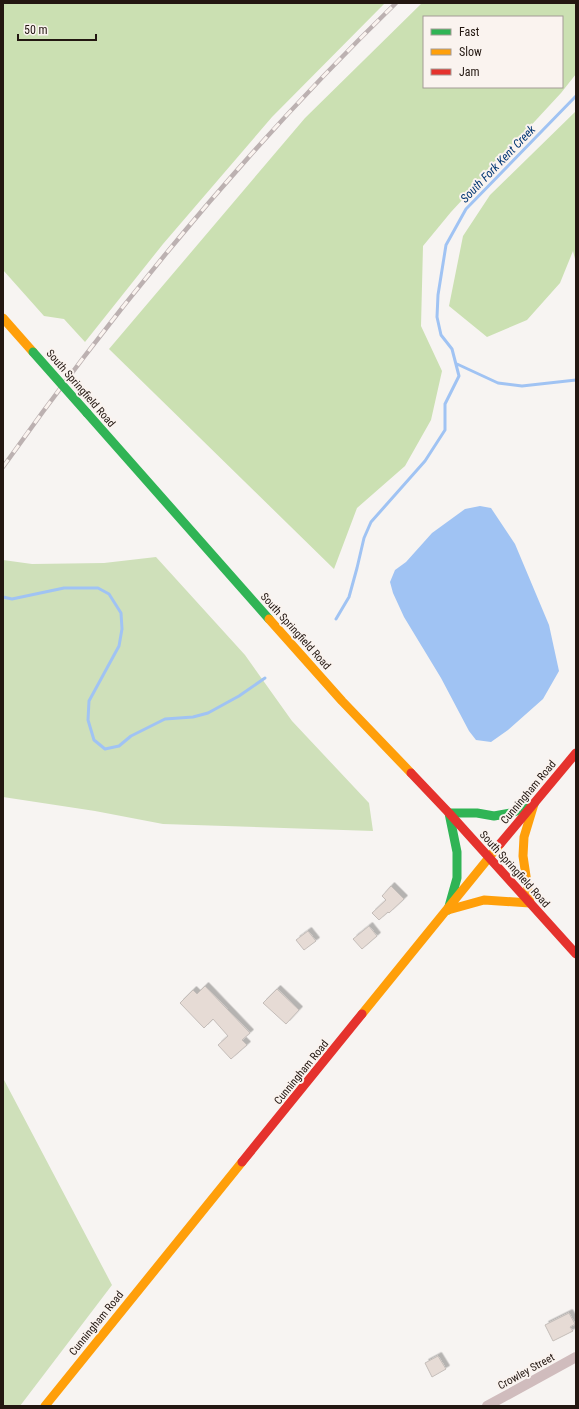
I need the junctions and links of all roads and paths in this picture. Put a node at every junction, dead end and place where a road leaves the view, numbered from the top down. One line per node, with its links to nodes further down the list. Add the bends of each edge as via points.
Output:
1 (3, 318): 4 (main road, South Springfield Road, bridge, via 342,702)
2 (576, 753): 3 (main road, Cunningham Road)
3 (534, 804): 4 (main road, via 511,813 494,816); 5 (main road, Cunningham Road); 6 (main road, via 524,837 523,856)
4 (449, 813): 5 (main road, South Springfield Road); 7 (main road, via 457,852 457,878)
5 (489, 858): 6 (main road, South Springfield Road); 7 (main road, Cunningham Road)
6 (530, 903): 7 (main road, via 484,900); 8 (main road, South Springfield Road)
7 (448, 910): 10 (main road, Cunningham Road)
8 (576, 954)
9 (576, 1357): 11 (street, Crowley Street)
10 (44, 1406)
11 (487, 1406)

